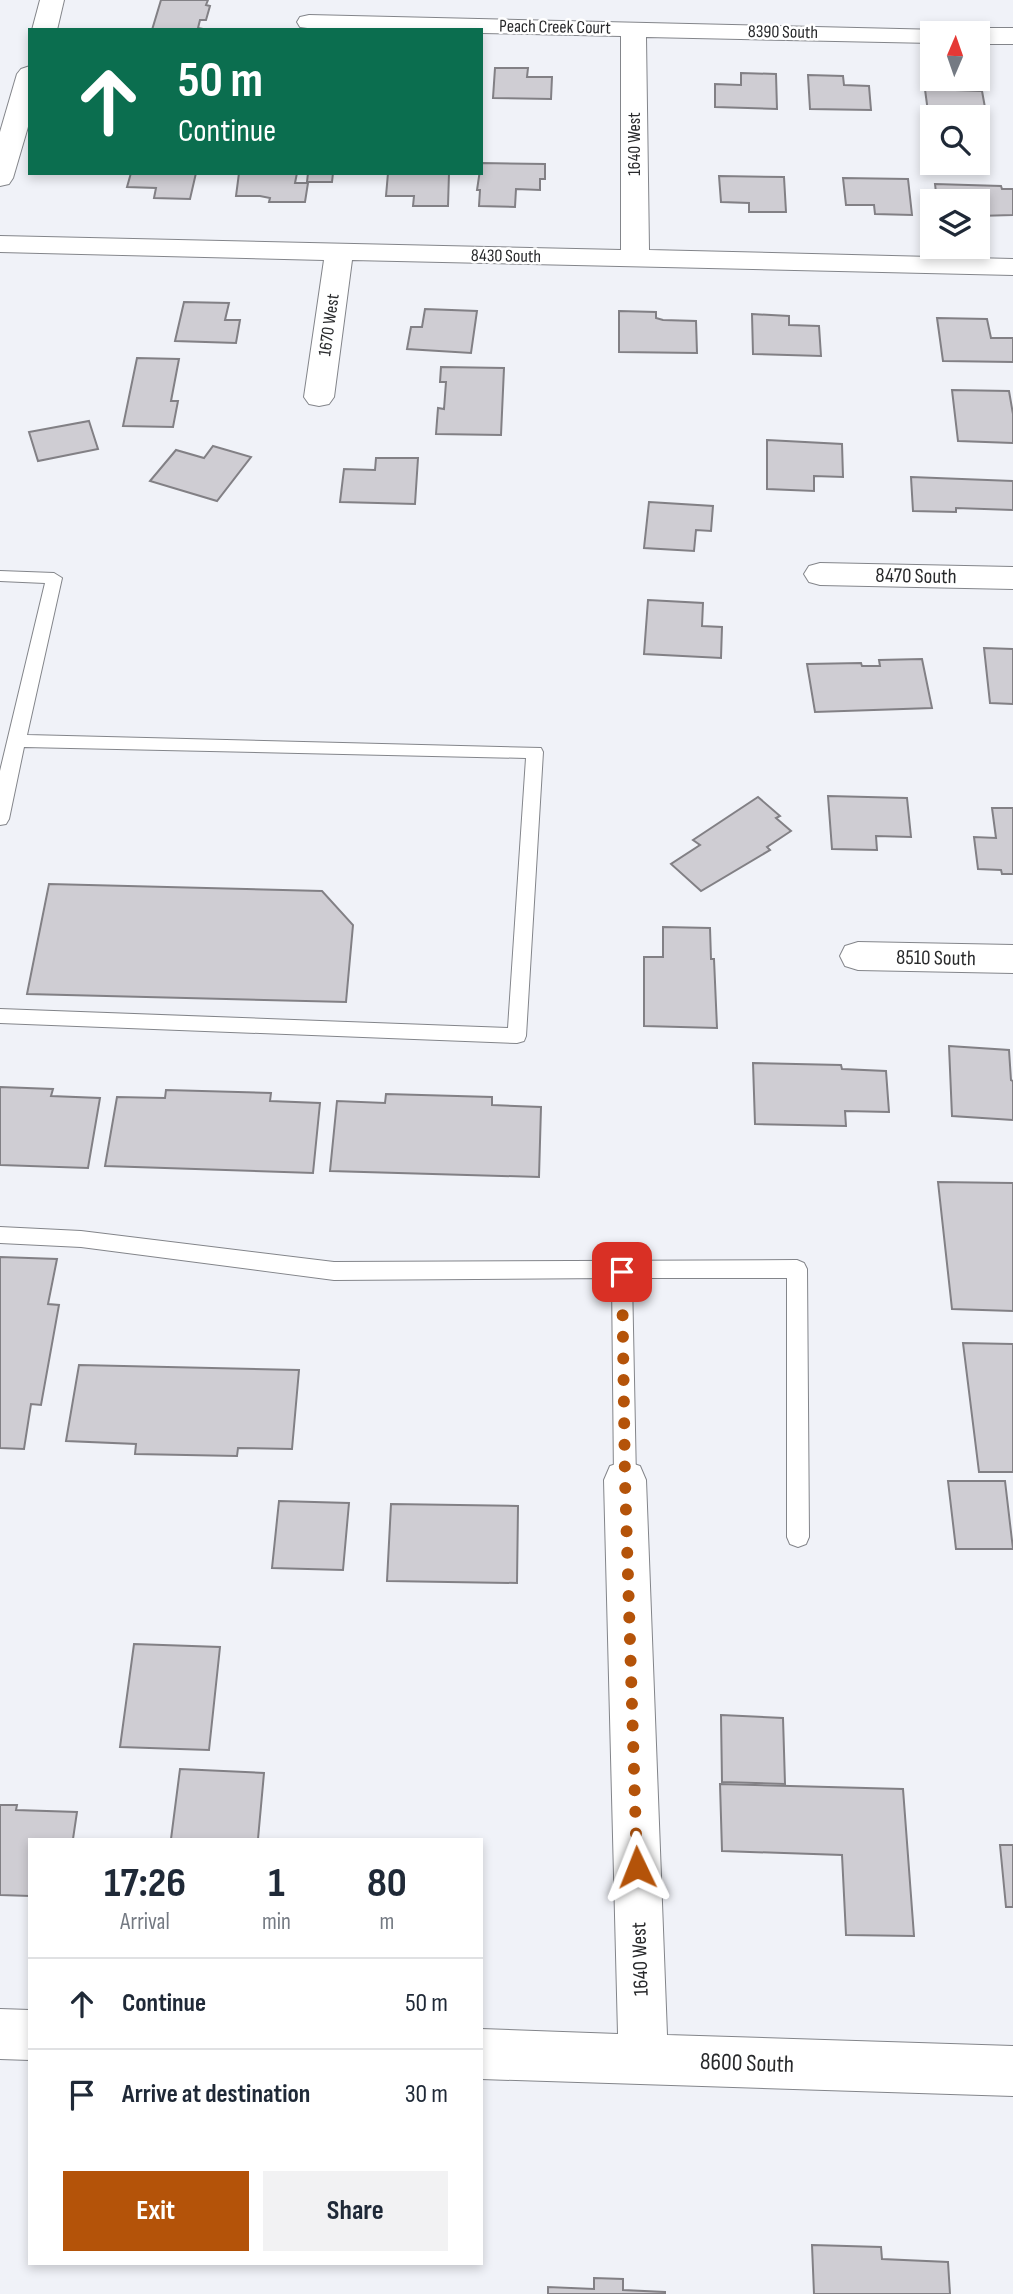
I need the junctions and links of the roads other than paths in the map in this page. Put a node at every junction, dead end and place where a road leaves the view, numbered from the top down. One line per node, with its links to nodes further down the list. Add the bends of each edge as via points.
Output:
1 (52, 0): 3 (street)
2 (309, 22): 4 (street, Peach Creek Court)
3 (45, 28)
4 (634, 29): 5 (street, 8390 South); 12 (street, 1640 West)
5 (920, 35)
6 (990, 36): 7 (street)
7 (1013, 36)
8 (28, 81): 9 (street)
9 (0, 178)
10 (0, 244): 11 (street, 8430 South)
11 (339, 252): 12 (street, 8430 South); 14 (street, 1670 West)
12 (635, 259): 13 (street, 8430 South)
13 (1013, 267)
14 (319, 397)
15 (820, 573): 17 (street, 8470 South)
16 (0, 576): 18 (lane, via 54,578)
17 (1013, 578)
18 (17, 741): 19 (lane); 23 (lane, via 535,752 517,1036)
19 (4, 777): 20 (lane)
20 (0, 819)
21 (858, 956): 22 (street, 8510 South)
22 (1013, 960)
23 (0, 1016)
24 (0, 1235): 25 (lane, via 80,1239 334,1271)
25 (622, 1272): 26 (lane); 27 (lane, via 797,1269)
26 (625, 1480): 31 (street, 1640 West)
27 (798, 1537)
28 (0, 2034): 29 (street)
29 (28, 2035)
30 (483, 2053): 31 (street, 8600 South)
31 (643, 2060): 32 (street, 8600 South)
32 (1013, 2071)

